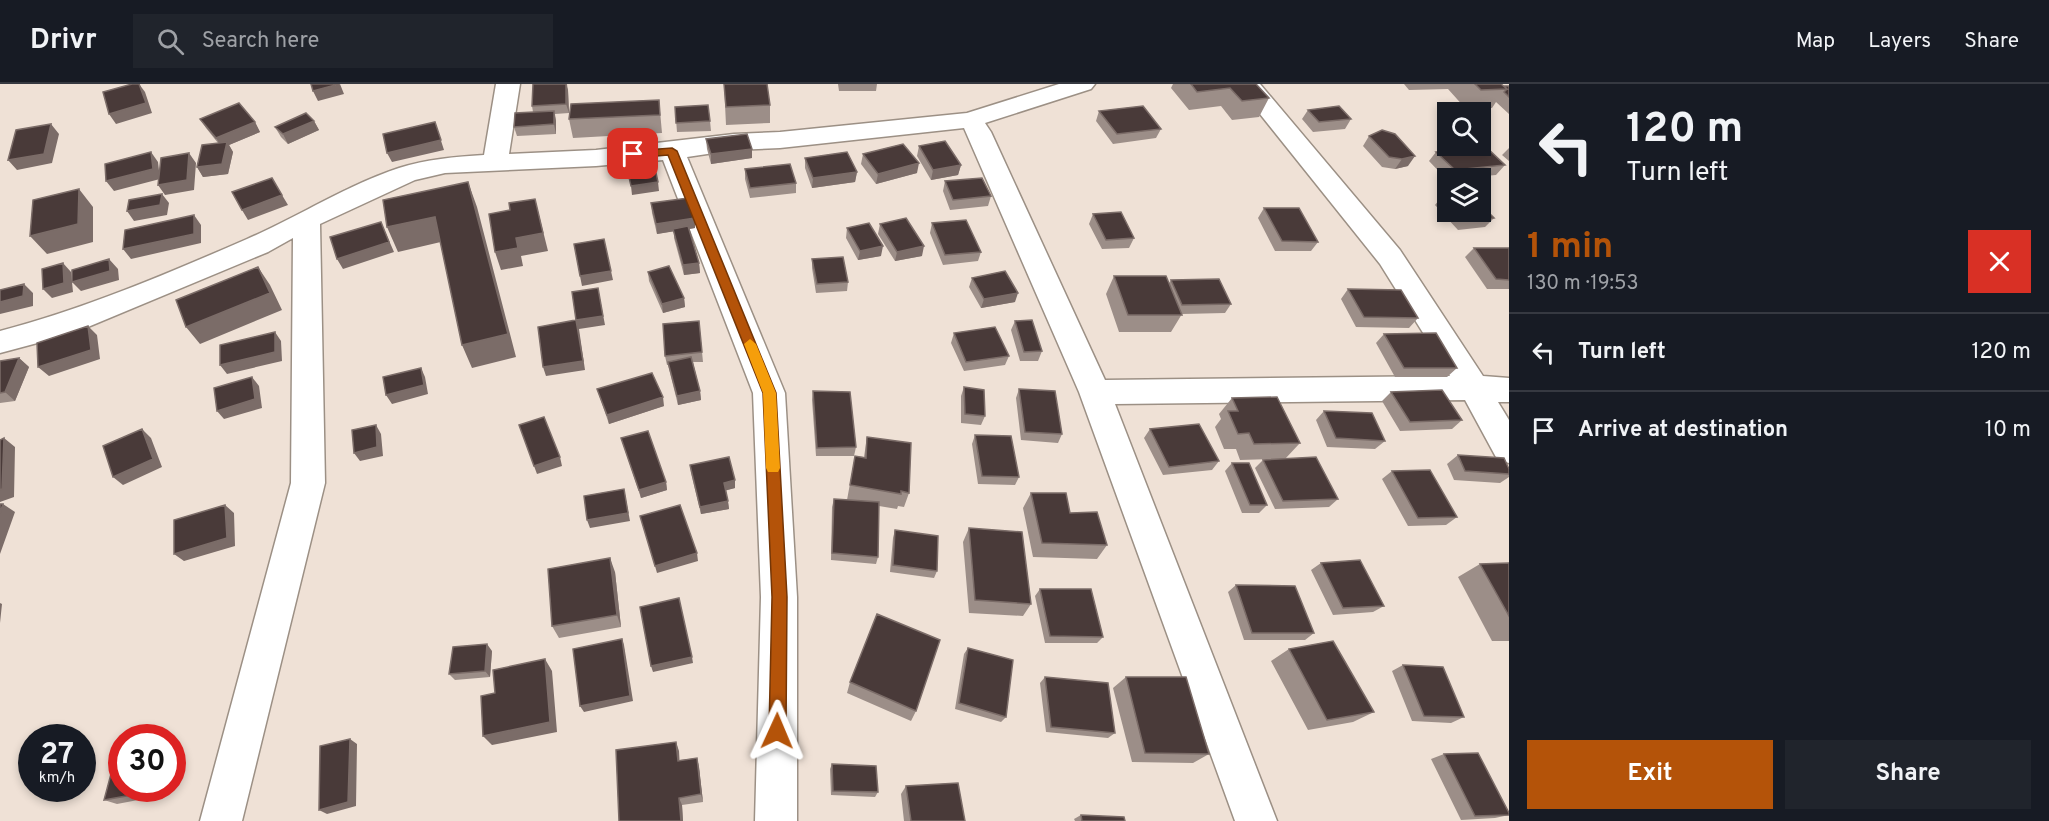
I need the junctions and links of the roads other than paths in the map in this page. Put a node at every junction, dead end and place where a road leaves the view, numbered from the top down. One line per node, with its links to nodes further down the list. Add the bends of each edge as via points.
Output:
1 (507, 84): 6 (street)
2 (1083, 84): 4 (street)
3 (1248, 84): 9 (street, via 1390,257)
4 (970, 120): 5 (street); 11 (street, via 984,143)
5 (672, 151): 6 (street); 14 (street, via 770,393 779,597)
6 (495, 162): 7 (street, via 445,165 407,174)
7 (308, 219): 8 (street, via 258,245 61,326); 13 (street, via 308,483)
8 (0, 342)
9 (1474, 388): 10 (street); 11 (street); 12 (street)
10 (1509, 390)
11 (1095, 392): 15 (street)
12 (1509, 449)
13 (221, 821)
14 (776, 821)
15 (1256, 821)

